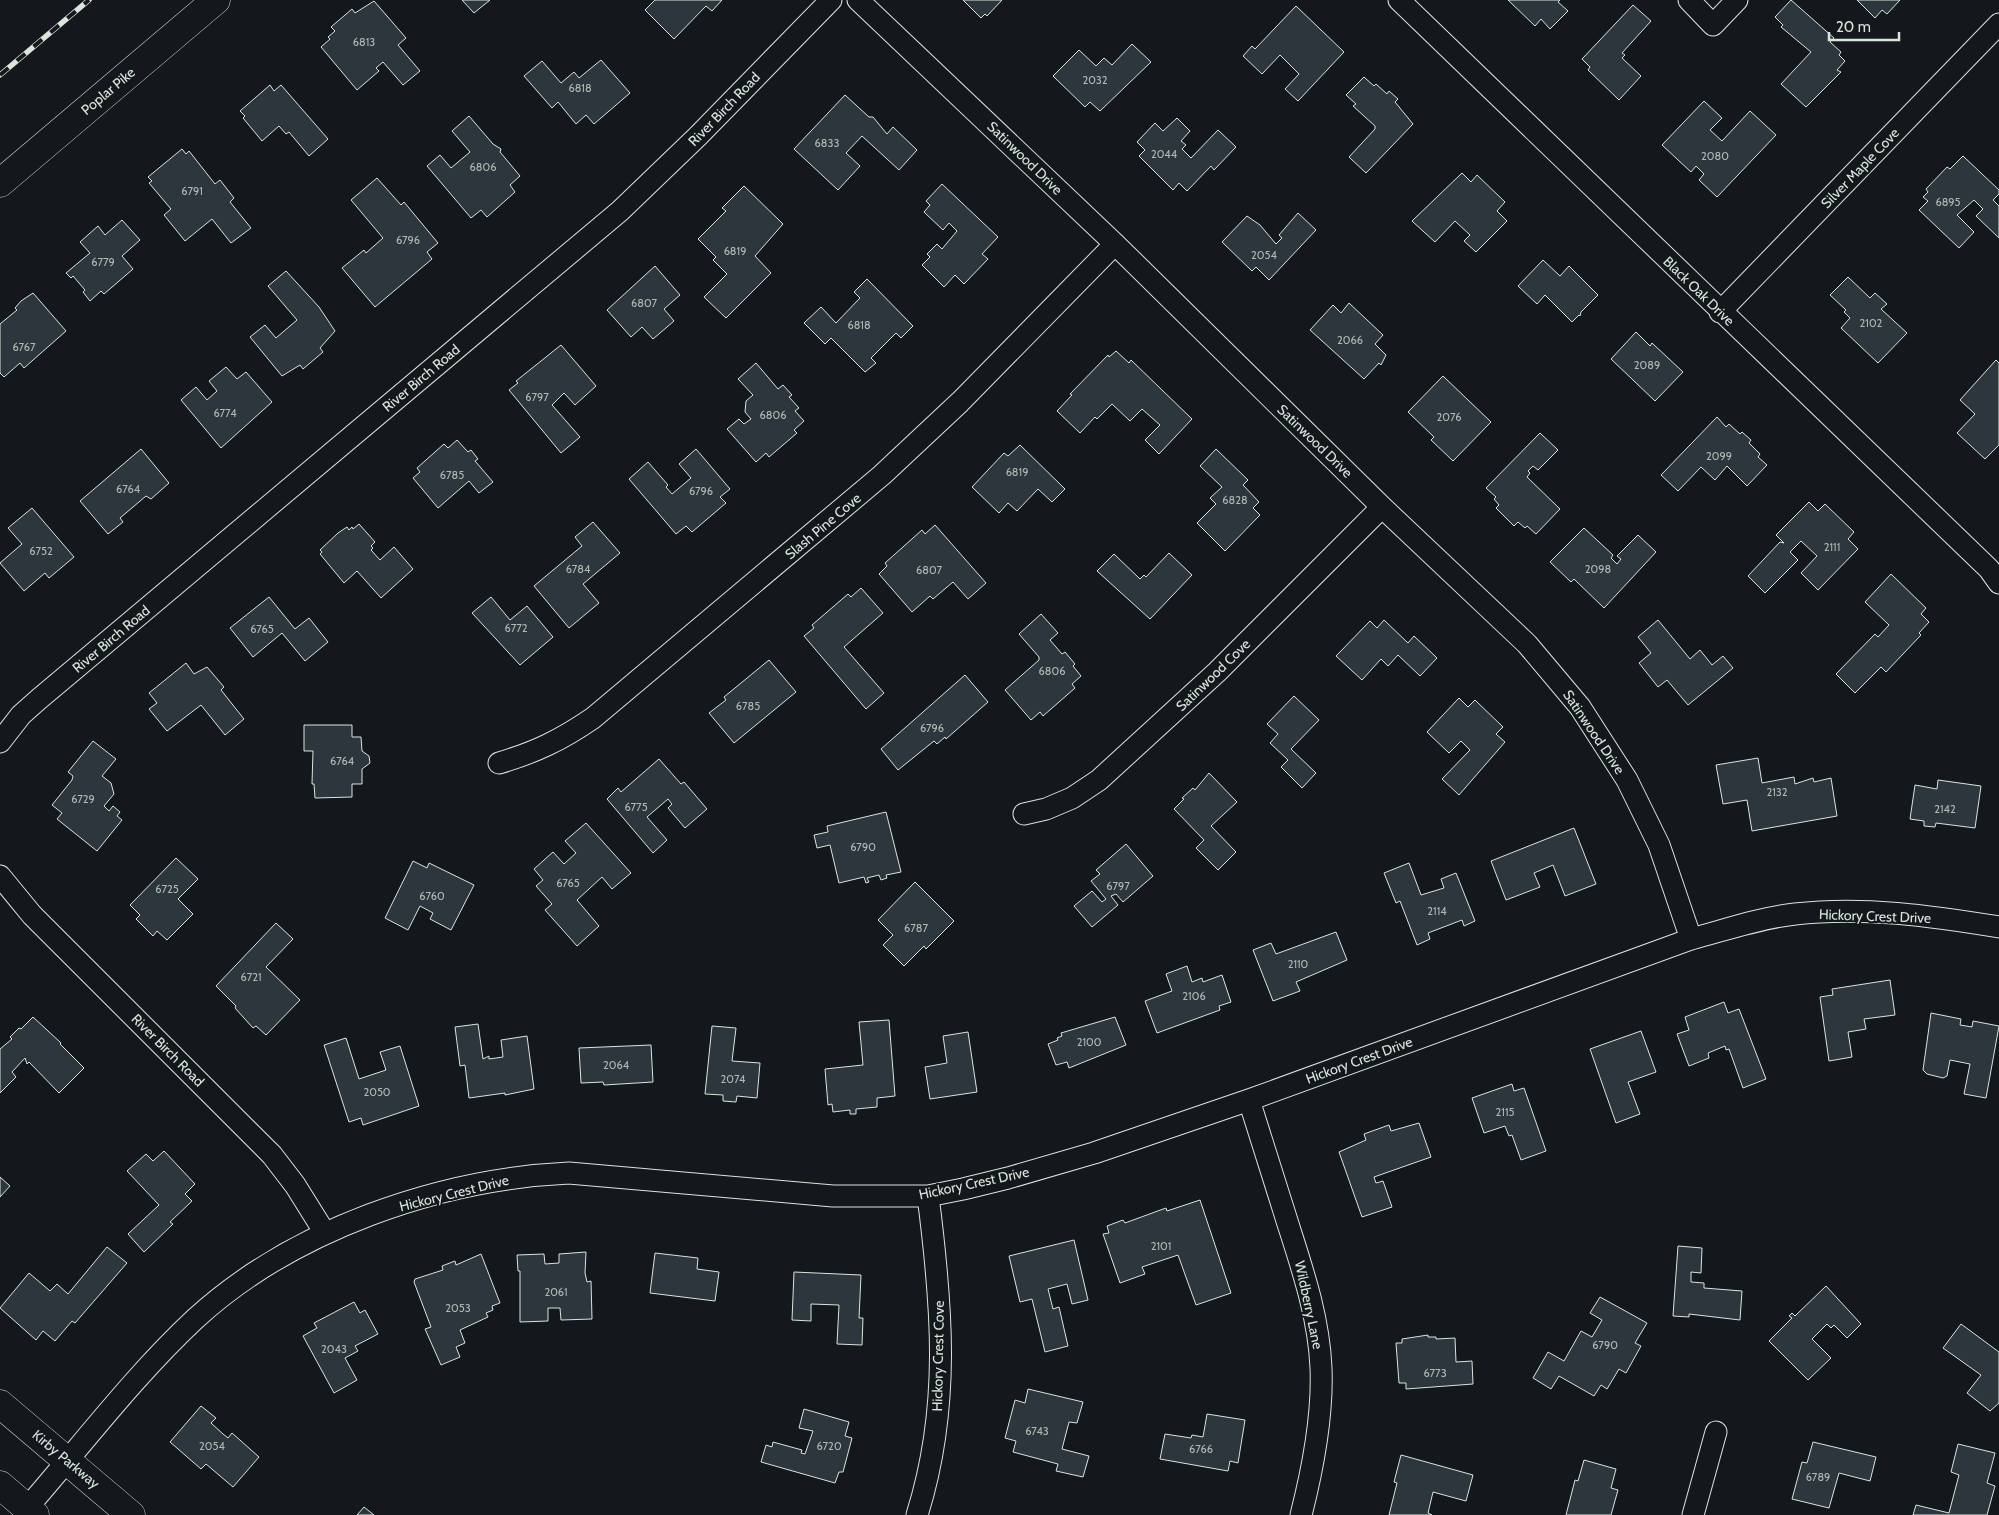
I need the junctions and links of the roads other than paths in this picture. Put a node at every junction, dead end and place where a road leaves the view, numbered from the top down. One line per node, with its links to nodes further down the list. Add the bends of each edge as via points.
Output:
1 (216, 0): 8 (main road, Poplar Pike)
2 (831, 0): 13 (street, River Birch Road, via 620,211 20,715)
3 (858, 0): 9 (street, Satinwood Drive)
4 (1399, 0): 10 (street, Black Oak Drive)
5 (1689, 0): 6 (street, via 1713,25)
6 (1737, 0)
7 (1999, 24): 10 (street, Silver Maple Cove)
8 (0, 183)
9 (1115, 244): 11 (street, Satinwood Drive); 14 (street, Slash Pine Cove, via 960,402 841,512 592,718 564,738 535,752)
10 (1720, 312): 12 (street, Black Oak Drive)
11 (1382, 507): 15 (street, Satinwood Cove, via 1217,672 1106,774 1072,798 1046,810); 18 (street, Satinwood Drive, via 1527,644 1580,707 1617,763 1644,813 1659,845)
12 (1996, 570)
13 (0, 742)
14 (499, 763)
15 (1024, 814)
16 (0, 876): 21 (street, River Birch Road, via 32,915 272,1155)
17 (1999, 927): 18 (street, Hickory Crest Drive, via 1902,914 1844,912 1794,914)
18 (1691, 939): 19 (street, Hickory Crest Drive)
19 (1248, 1100): 20 (street, Hickory Crest Drive, via 1084,1156); 29 (street, Wildberry Lane, via 1306,1277 1318,1339 1321,1400 1315,1450)
20 (928, 1196): 21 (street, Hickory Crest Drive, via 833,1196 600,1174 542,1174 459,1188 372,1214); 28 (street, Hickory Crest Cove, via 941,1310 940,1393 933,1449)
21 (325, 1233): 24 (street, Hickory Crest Drive, via 229,1290 196,1318 157,1357)
22 (0, 1404): 24 (main road, Kirby Parkway)
23 (1716, 1432): 30 (street)
24 (68, 1461): 26 (street, Hickory Crest Drive); 27 (main road, Kirby Parkway)
25 (0, 1485): 26 (main road)
26 (31, 1512)
27 (131, 1515)
28 (916, 1515)
29 (1301, 1515)
30 (1692, 1515)

